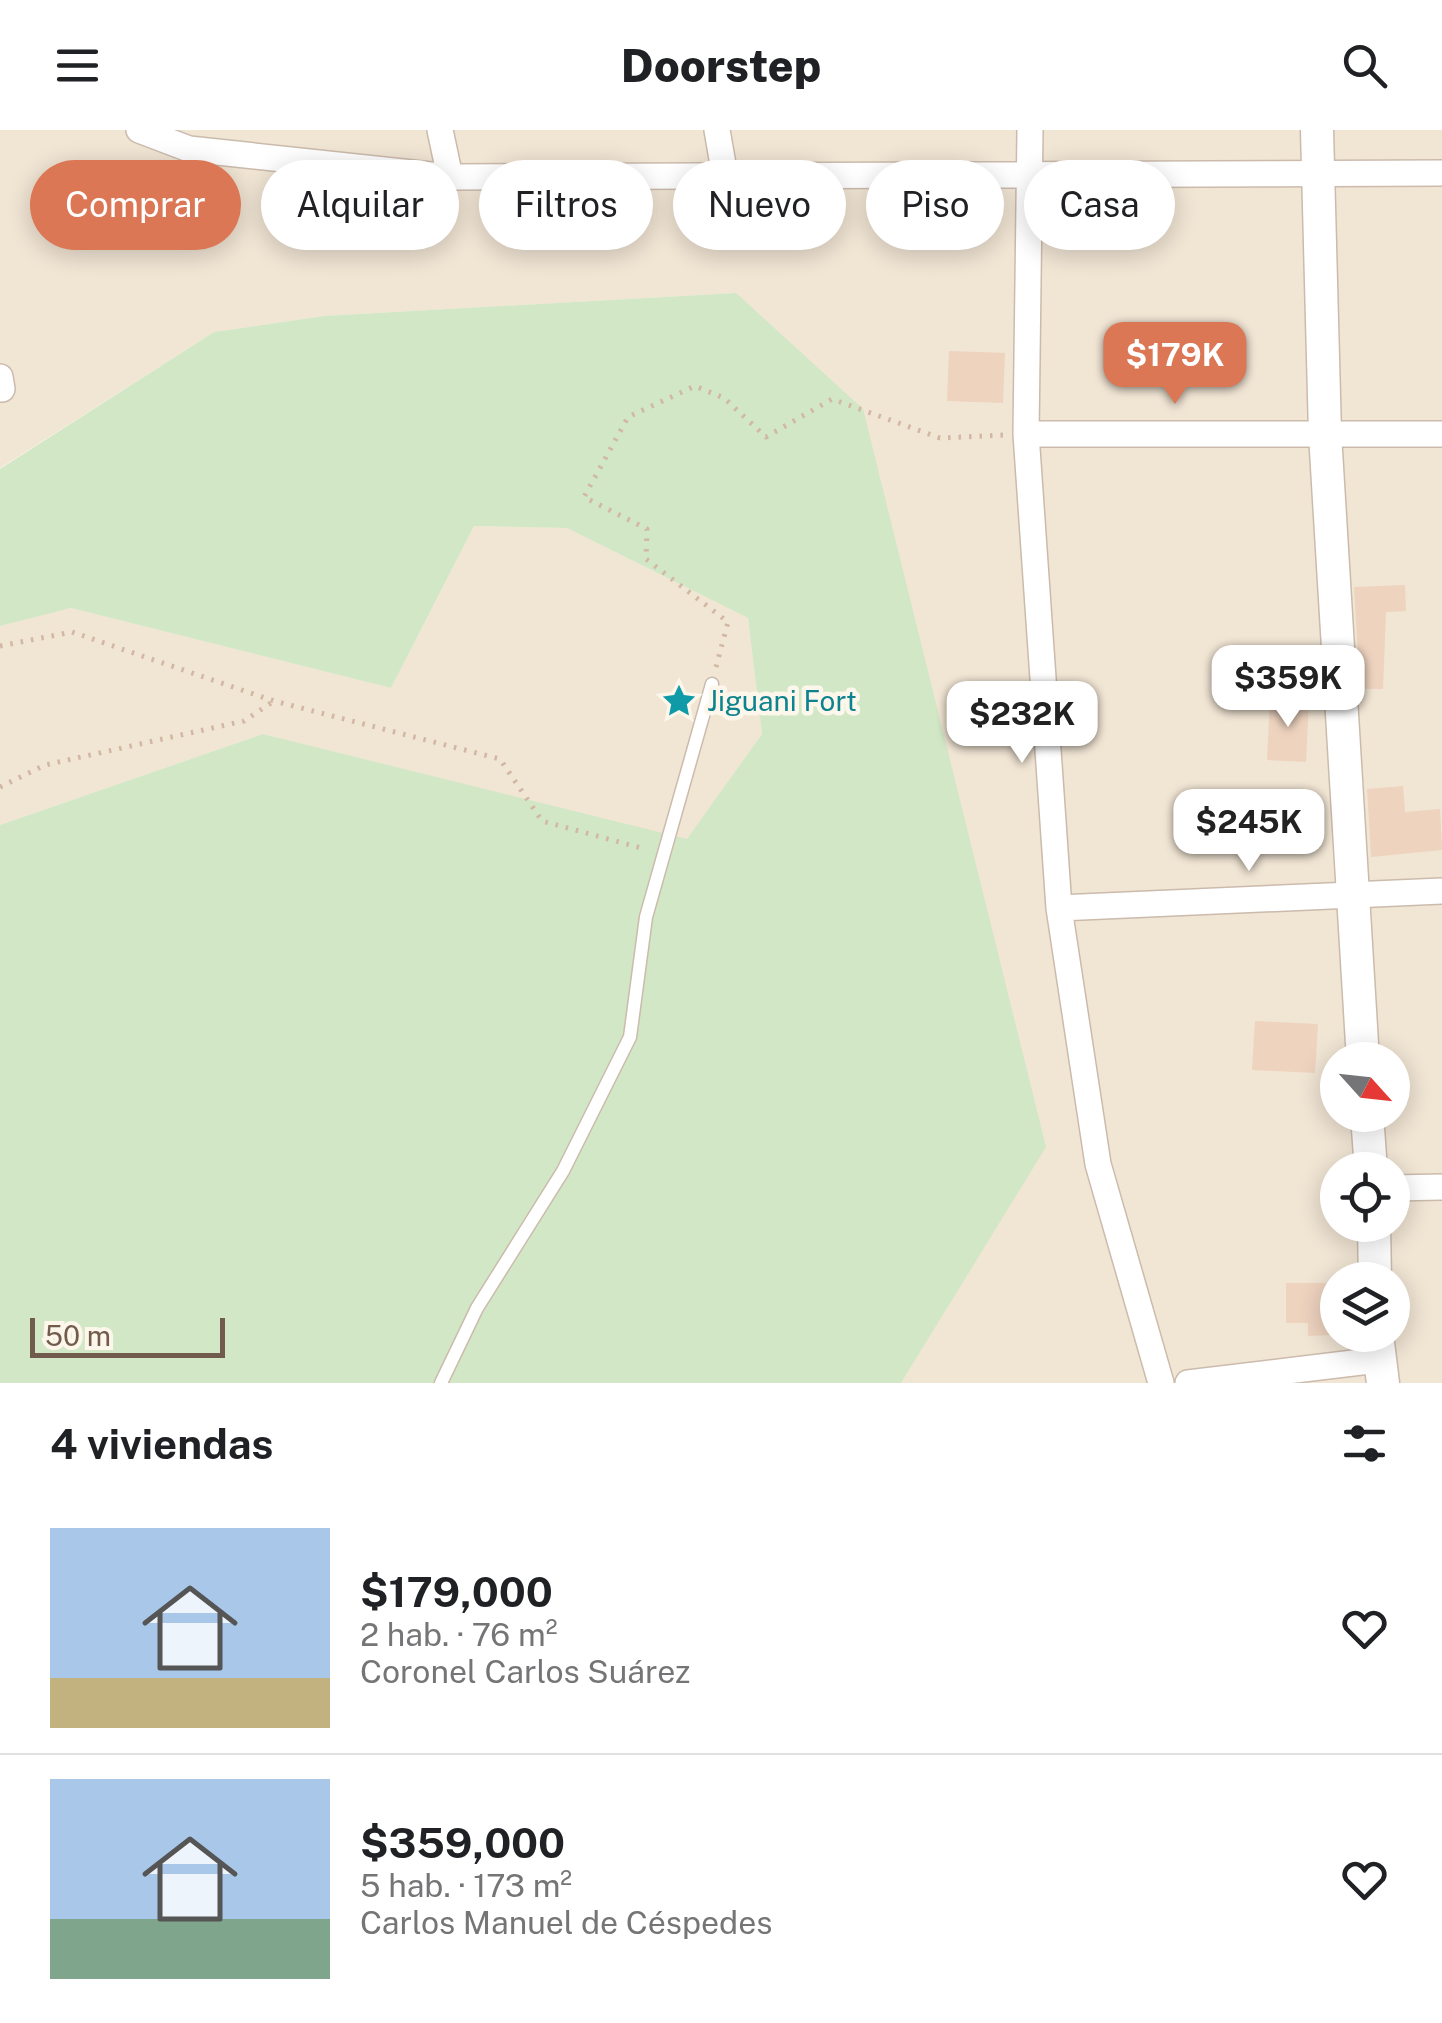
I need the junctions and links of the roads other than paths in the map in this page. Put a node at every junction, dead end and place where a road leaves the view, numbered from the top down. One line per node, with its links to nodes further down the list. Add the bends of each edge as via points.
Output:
1 (139, 130): 6 (street)
2 (440, 130): 8 (street)
3 (716, 130): 9 (street)
4 (1030, 130): 10 (street)
5 (1317, 130): 11 (street)
6 (188, 140): 7 (street)
7 (334, 160)
8 (447, 160)
9 (723, 160)
10 (1031, 160)
11 (1318, 172): 12 (street); 13 (street); 20 (street)
12 (1442, 173)
13 (1175, 174)
14 (459, 176): 15 (street)
15 (673, 176)
16 (846, 176): 17 (street)
17 (1024, 176)
18 (1030, 250): 19 (street)
19 (1026, 434): 20 (street); 25 (street)
20 (1324, 434): 21 (street); 24 (street)
21 (1442, 434)
22 (712, 684): 30 (lane, via 646,917 630,1037 563,1171 476,1308)
23 (1442, 891): 24 (street)
24 (1350, 898): 25 (street); 26 (street)
25 (1059, 908): 31 (street, via 1098,1164)
26 (1362, 1042)
27 (1442, 1187): 28 (street)
28 (1410, 1188)
29 (1379, 1360): 32 (street)
30 (440, 1383)
31 (1161, 1383)
32 (1188, 1383)

